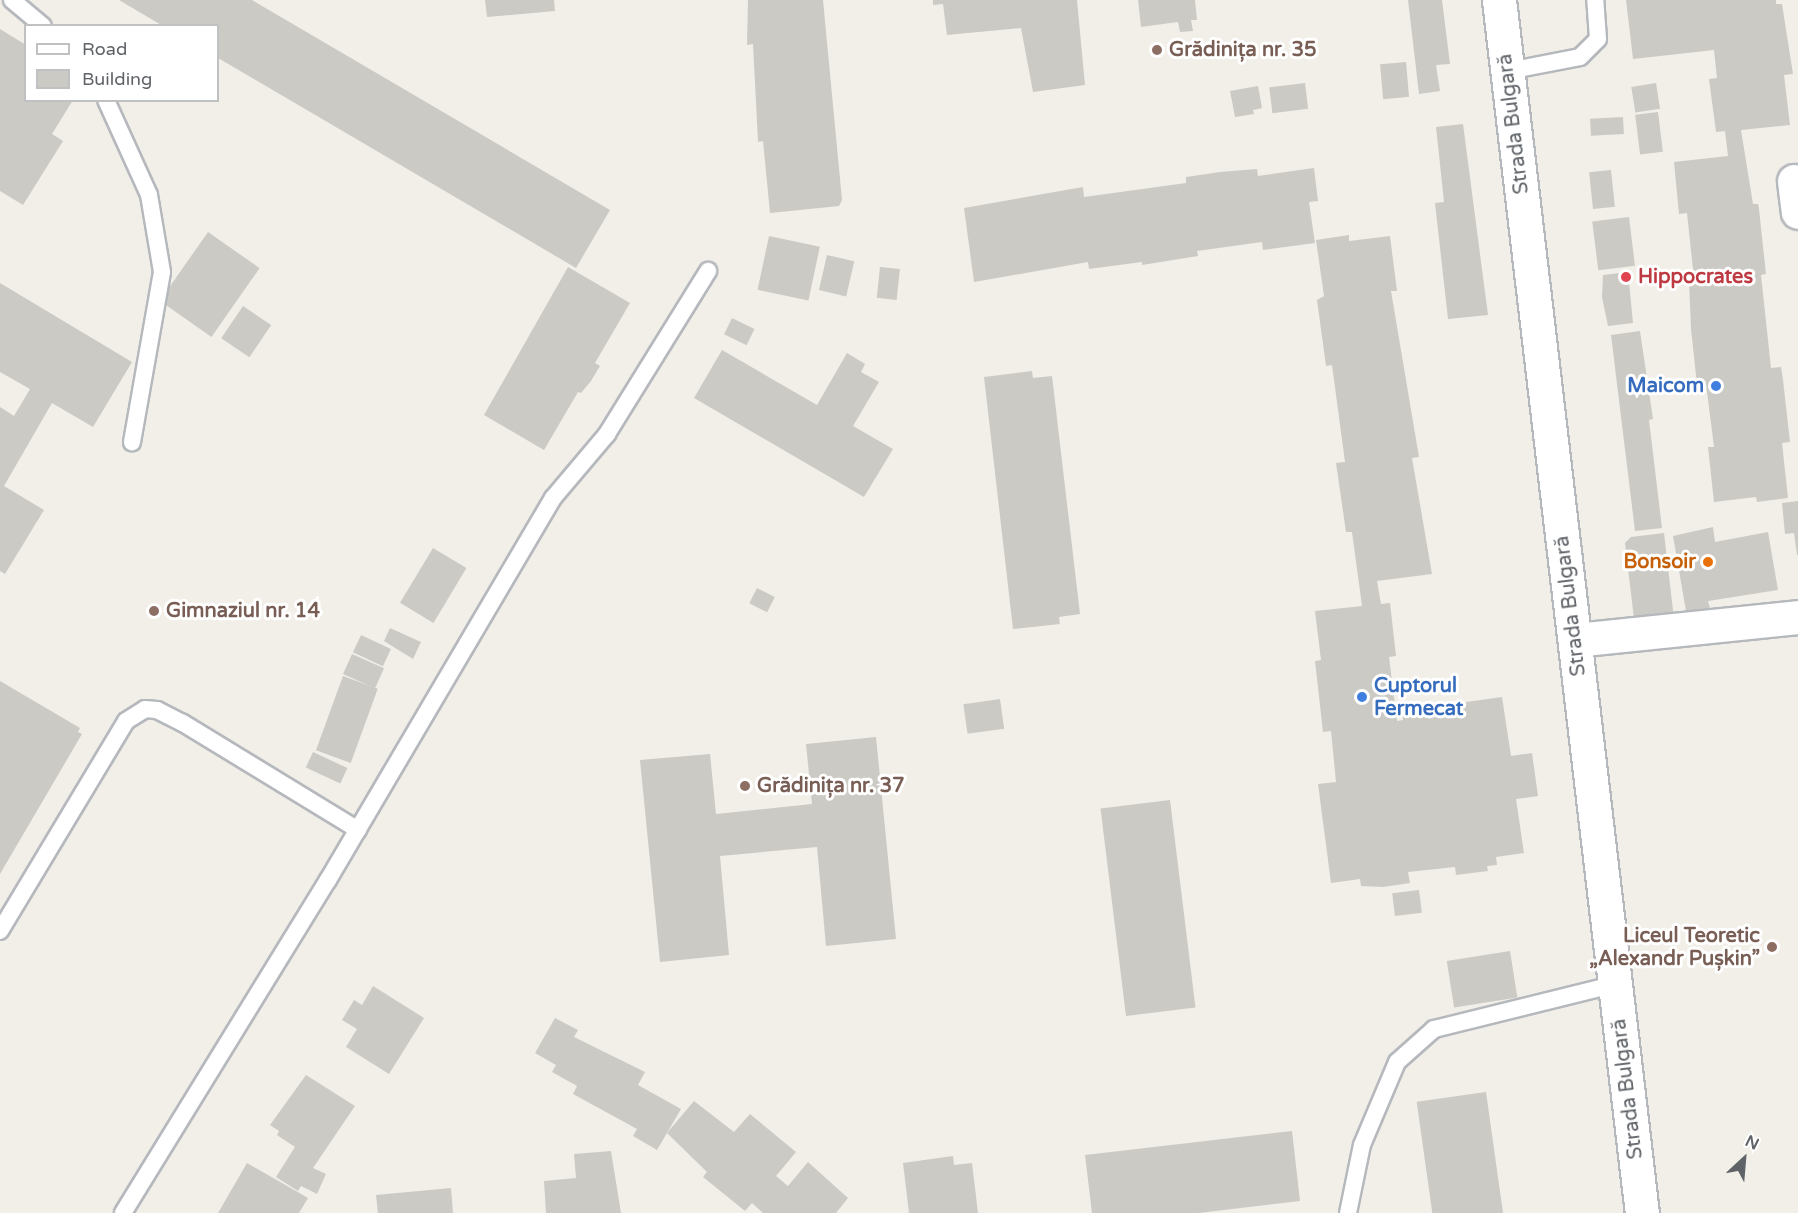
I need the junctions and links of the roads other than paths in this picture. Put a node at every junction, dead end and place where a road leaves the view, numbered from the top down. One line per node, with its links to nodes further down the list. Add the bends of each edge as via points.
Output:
1 (12, 0): 4 (lane)
2 (1499, 0): 5 (street, Strada Bulgară)
3 (1595, 0): 5 (lane, via 1598,39 1580,57)
4 (41, 24)
5 (1508, 71): 10 (street, Strada Bulgară)
6 (107, 102): 8 (lane, via 149,195 162,272)
7 (708, 271): 11 (lane, via 607,435 553,498)
8 (132, 442)
9 (1798, 616): 10 (street)
10 (1576, 640): 13 (street, Strada Bulgară)
11 (358, 830): 12 (lane, via 183,723 158,710 145,709 126,721); 14 (lane)
12 (0, 930)
13 (1616, 984): 15 (lane, via 1434,1029 1397,1062 1362,1145); 16 (street, Strada Bulgară)
14 (123, 1213)
15 (1348, 1213)
16 (1642, 1213)

